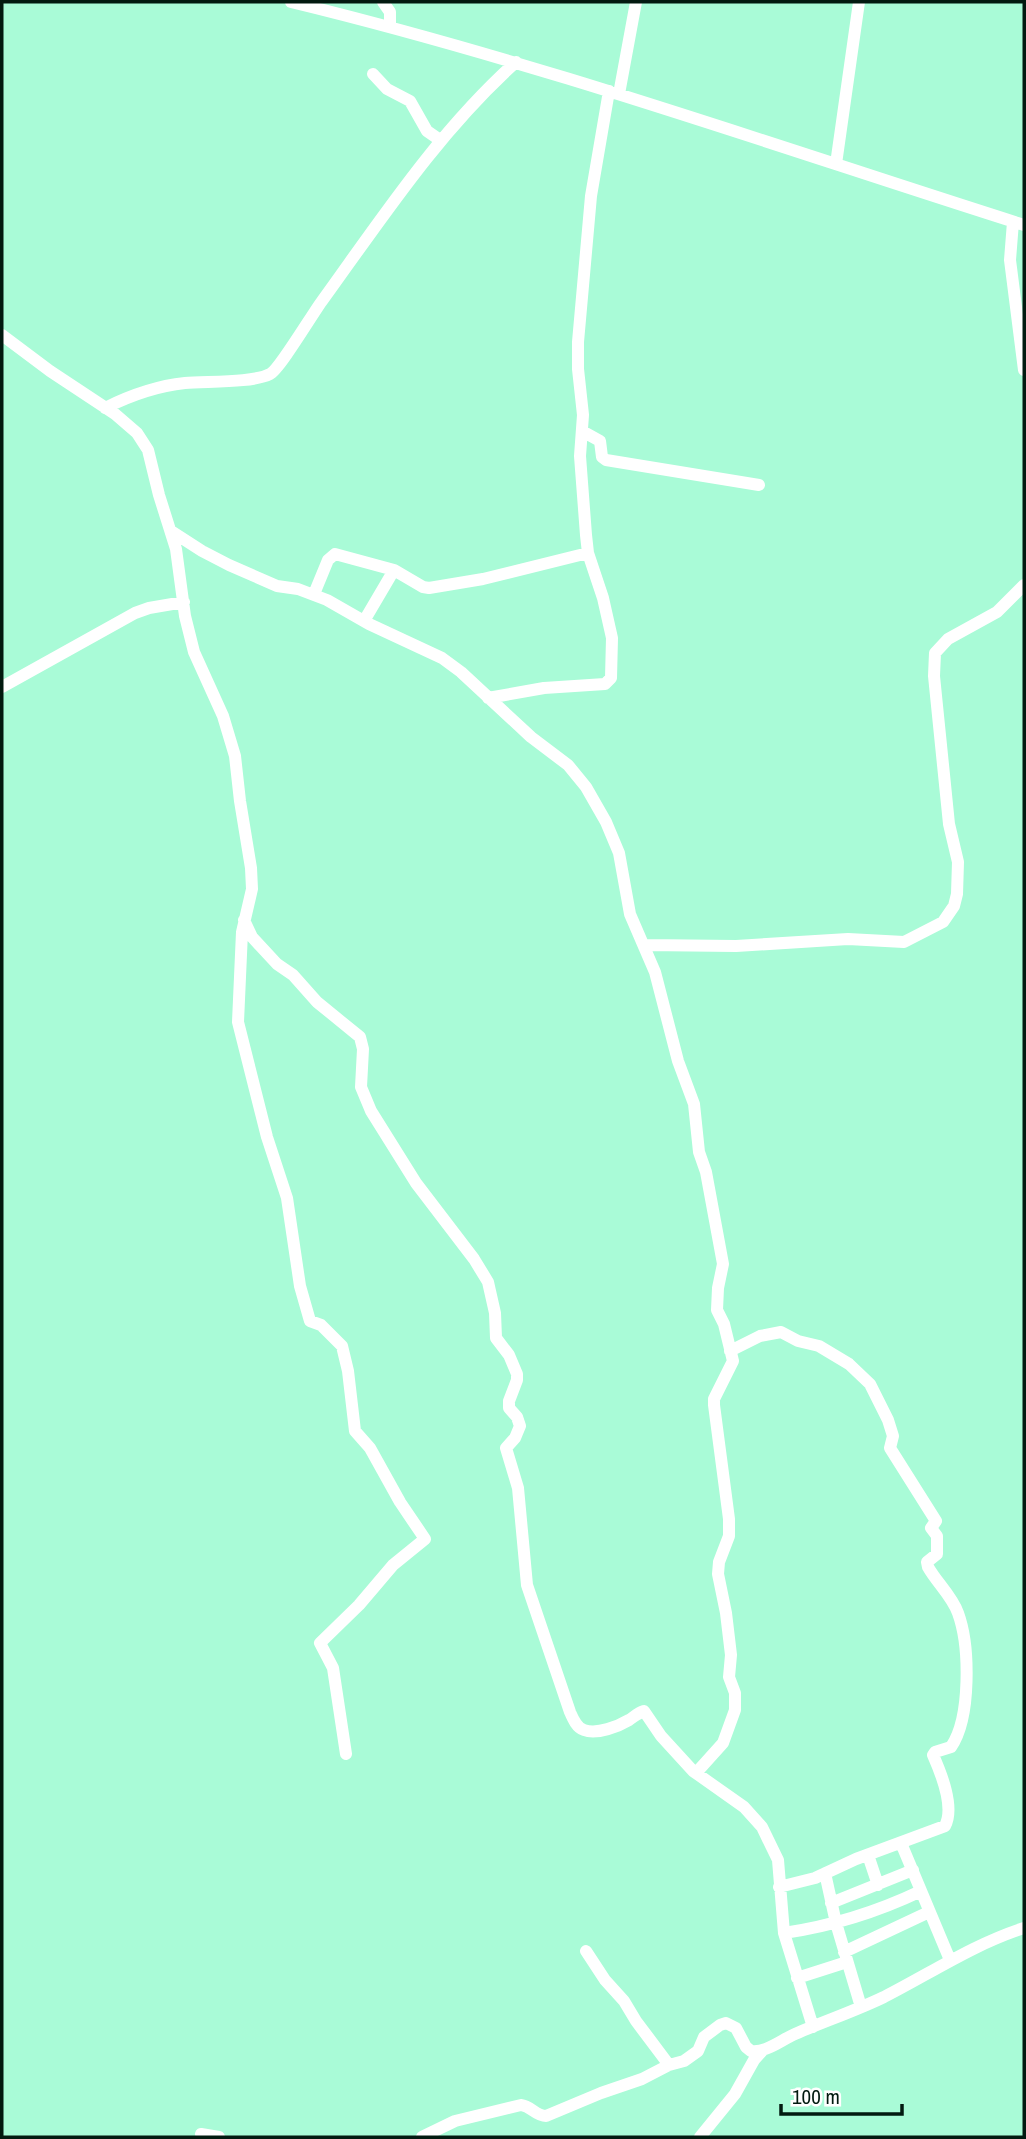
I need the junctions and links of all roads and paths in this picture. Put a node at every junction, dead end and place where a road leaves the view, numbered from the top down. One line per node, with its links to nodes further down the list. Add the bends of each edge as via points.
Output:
1 (291, 2): 5 (street)
2 (383, 2): 5 (street, via 390,12)
3 (636, 2): 8 (street)
4 (859, 2): 10 (street)
5 (390, 26): 6 (street)
6 (516, 62): 8 (street); 9 (street)
7 (373, 75): 9 (street, via 410,101 427,131)
8 (614, 93): 10 (street); 15 (street, via 591,196 579,342)
9 (440, 141): 14 (street, via 277,369 261,377 161,386)
10 (836, 164): 11 (street)
11 (1019, 223): 13 (street, via 1010,260)
12 (2, 335): 14 (street)
13 (1024, 370)
14 (105, 408): 17 (street, via 128,425 148,450)
15 (582, 431): 16 (street, via 600,441 606,460); 18 (street)
16 (759, 485)
17 (171, 531): 21 (street, via 229,565 277,586); 23 (street)
18 (588, 553): 19 (street, via 429,588); 27 (street, via 612,638 611,678)
19 (394, 570): 21 (street, via 335,554); 25 (street)
20 (1024, 585): 24 (street)
21 (314, 594): 25 (street)
22 (1024, 594): 24 (street)
23 (184, 602): 26 (street, via 135,613); 28 (street, via 194,652 223,716 235,756 251,868 252,889)
24 (1007, 603): 29 (street, via 948,639 934,653 950,824 958,862 957,894 943,922 904,942 848,939 736,946)
25 (364, 621): 27 (street, via 442,658)
26 (2, 687)
27 (488, 698): 29 (street, via 568,765 586,787 613,836 630,914)
28 (244, 920): 31 (street, via 239,1022 260,1114 290,1210 302,1298 310,1321 321,1325 342,1346 355,1431 425,1539 393,1565 320,1643 333,1668); 32 (street, via 256,942 277,964 360,1037 361,1087 371,1111 488,1282 496,1338 517,1374 509,1408 520,1426 506,1448 518,1488 527,1585 570,1712 577,1725 593,1731 618,1725 644,1711)
29 (645, 945): 30 (street, via 694,1104 699,1152 723,1264 717,1310)
30 (730, 1351): 32 (street, via 733,1361 714,1405 729,1519 718,1574 731,1655 729,1677 736,1701 723,1743); 33 (street, via 760,1336 781,1332 819,1346 849,1364 874,1388 893,1436 890,1448 936,1521 931,1528 937,1536 937,1554 927,1562 955,1605 962,1627 967,1683 963,1720 939,1769 945,1783 947,1823)
31 (346, 1754)
32 (696, 1773): 38 (street, via 755,1816 778,1860)
33 (901, 1843): 34 (street); 35 (street)
34 (868, 1855): 36 (street); 37 (street)
35 (912, 1870): 37 (street); 39 (street)
36 (825, 1873): 38 (street); 40 (street)
37 (878, 1885): 40 (street)
38 (779, 1887): 44 (street)
39 (921, 1891): 41 (street); 42 (street)
40 (831, 1903): 42 (street)
41 (929, 1912): 46 (street); 47 (street)
42 (836, 1923): 44 (street); 46 (street)
43 (1024, 1928): 47 (street)
44 (784, 1933): 48 (street)
45 (586, 1951): 52 (street)
46 (846, 1957): 48 (street); 49 (street)
47 (950, 1960): 49 (street)
48 (797, 1978): 50 (street)
49 (862, 2007): 50 (street)
50 (813, 2027): 51 (street)
51 (763, 2050): 52 (street, via 751,2051 736,2028 726,2023 710,2030 693,2056); 56 (street)
52 (669, 2064): 55 (street, via 546,2116 521,2105 455,2121)
53 (201, 2134): 54 (street)
54 (219, 2137)
55 (422, 2137)
56 (700, 2137)

